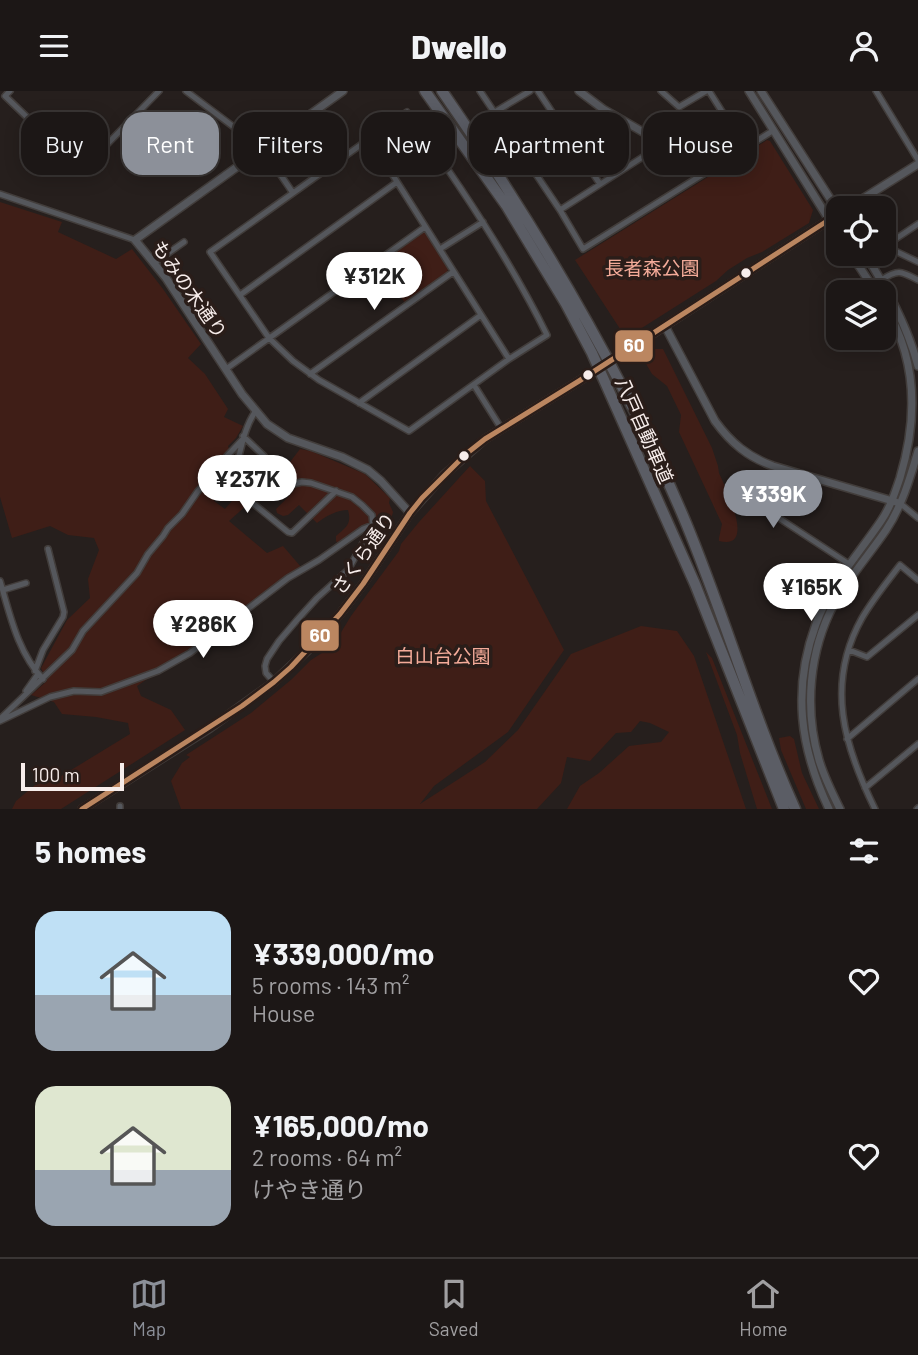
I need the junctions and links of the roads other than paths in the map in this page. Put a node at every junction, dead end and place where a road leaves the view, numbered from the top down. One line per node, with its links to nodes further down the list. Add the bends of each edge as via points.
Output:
1 (10, 91): 2 (street, via 5,96 82,170)
2 (159, 91)
3 (186, 91): 19 (street)
4 (343, 91): 16 (street, もみの木通り)
5 (425, 91): 94 (highway, 八戸自動車道, via 506,205 592,353 695,584)
6 (442, 91): 95 (highway, 八戸自動車道, via 550,257 637,416 686,524)
7 (480, 91): 17 (street)
8 (530, 91): 17 (street)
9 (538, 91): 33 (street)
10 (579, 91): 21 (street)
11 (661, 91): 12 (street, via 679,107)
12 (708, 91): 18 (street)
13 (749, 91): 20 (street)
14 (761, 91): 36 (street)
15 (876, 91): 25 (street)
16 (314, 112)
17 (495, 112)
18 (722, 112)
19 (233, 126)
20 (774, 130): 22 (street); 39 (street)
21 (643, 132)
22 (757, 141)
23 (361, 145): 34 (street)
24 (643, 157): 33 (street)
25 (918, 162): 37 (street)
26 (233, 170): 44 (street, もみの木通り)
27 (281, 175): 34 (street)
28 (393, 175): 32 (street)
29 (452, 175): 40 (street)
30 (537, 175): 38 (street)
31 (701, 175): 38 (street, via 583,249)
32 (397, 182): 43 (street); 53 (street)
33 (600, 184): 38 (street)
34 (293, 193): 53 (street, via 210,252)
35 (0, 194): 44 (street)
36 (827, 196)
37 (866, 196)
38 (560, 210)
39 (826, 214)
40 (483, 222): 46 (street); 59 (street, via 547,335)
41 (826, 223): 56 (street, さくら通り)
42 (918, 225): 47 (street, via 888,244 889,249)
43 (425, 227): 46 (street); 58 (street)
44 (135, 240): 48 (street, もみの木通り)
45 (184, 242): 48 (street)
46 (440, 249): 50 (street)
47 (918, 262)
48 (154, 263): 61 (street, もみの木通り)
49 (872, 266): 51 (street)
50 (453, 272): 55 (street); 62 (street)
51 (881, 280): 52 (street, via 894,272)
52 (918, 280)
53 (240, 295): 58 (street)
54 (896, 310): 60 (street)
55 (481, 315): 59 (street); 64 (street)
56 (664, 326): 66 (street, さくら通り, bridge); 69 (street, via 724,433 759,461)
57 (896, 327): 71 (street, via 913,384 914,405 909,447)
58 (270, 338): 61 (street); 62 (street)
59 (509, 359): 63 (street)
60 (918, 366)
61 (226, 369): 65 (street, もみの木通り)
62 (310, 374): 64 (street)
63 (474, 385): 64 (street, via 409,431); 66 (street)
64 (359, 403)
65 (255, 412): 67 (street); 73 (street, もみの木通り, via 288,438 368,470)
66 (501, 428): 73 (street, さくら通り, via 443,475)
67 (243, 438): 70 (street, via 283,480); 70 (street, via 233,488 288,532); 84 (street, via 72,650)
68 (918, 451): 72 (street)
69 (793, 472): 71 (street); 77 (street, via 768,511)
70 (336, 491): 75 (street, via 362,505 372,515)
71 (892, 501): 72 (street); 77 (street)
72 (901, 504): 74 (street); 97 (street, via 833,606 814,661 813,734)
73 (410, 513): 86 (street, さくら通り, via 340,614)
74 (918, 518)
75 (373, 525): 86 (street, via 348,570 296,620 267,659 267,673); 89 (street, via 288,578 190,653 158,671 101,692 74,691 50,697)
76 (48, 549): 84 (street, via 64,612 43,650)
77 (849, 564): 96 (street, via 816,622 802,683 803,730 815,778)
78 (918, 580): 83 (street, via 900,565 862,617)
79 (0, 581): 81 (street)
80 (26, 583): 81 (street)
81 (3, 590): 84 (street, via 14,629)
82 (918, 615): 83 (street, via 867,657)
83 (849, 650): 90 (street, via 841,700)
84 (39, 674): 88 (street)
85 (918, 679): 90 (street)
86 (274, 682): 93 (street, さくら通り)
87 (0, 708): 88 (street)
88 (6, 714): 89 (street)
89 (0, 720)
90 (847, 739): 92 (street)
91 (918, 744): 92 (street)
92 (865, 788): 98 (street)
93 (82, 809)
94 (784, 809)
95 (795, 809)
96 (829, 809)
97 (840, 809)
98 (875, 809)

